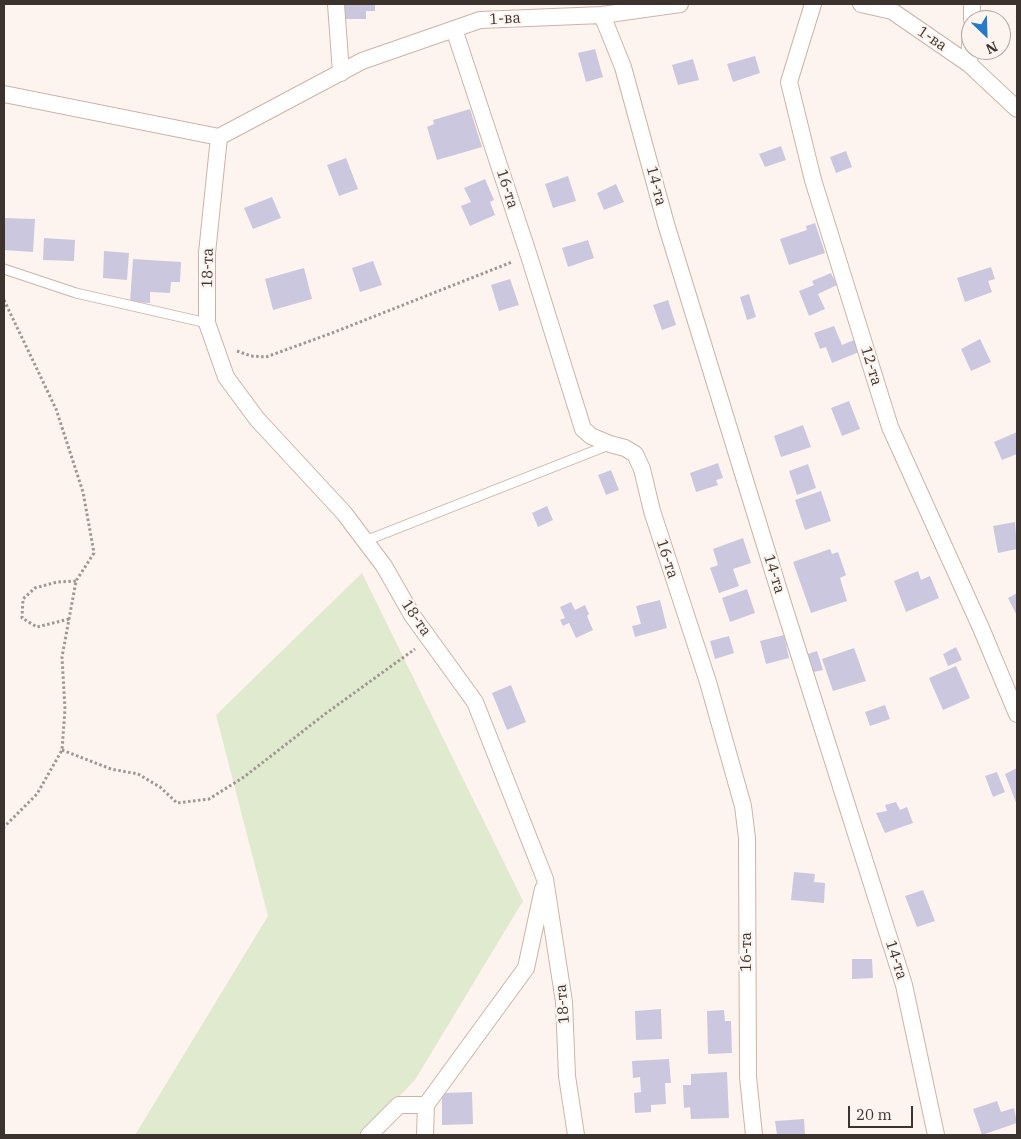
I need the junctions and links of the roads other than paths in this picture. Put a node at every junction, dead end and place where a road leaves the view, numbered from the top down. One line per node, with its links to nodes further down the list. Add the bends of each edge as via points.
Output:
1 (336, 4): 9 (street)
2 (680, 4): 5 (street, 1-ва)
3 (813, 4): 17 (street, 12-та, via 789,82 813,180 890,427)
4 (862, 4): 8 (street, 1-ва, via 892,11)
5 (602, 15): 6 (street, 1-ва, via 480,20); 24 (street, 14-та, via 623,67 672,243 904,985)
6 (454, 29): 9 (street, 1-ва, via 362,61); 15 (street, 16-та, via 583,429 590,436)
7 (970, 60): 8 (street)
8 (970, 64): 11 (street, 1-ва)
9 (341, 73): 12 (street, 1-ва)
10 (4, 94): 12 (street)
11 (1017, 109)
12 (219, 137): 14 (street, 18-та, via 207,253)
13 (4, 269): 14 (lane, via 76,293)
14 (207, 323): 16 (street, 18-та, via 226,377 257,419 344,513)
15 (610, 444): 16 (lane); 23 (street, 16-та, via 635,454 642,469 743,806 747,838 748,1077)
16 (365, 541): 18 (street, 18-та, via 384,566 412,615 476,702)
17 (1017, 714)
18 (545, 879): 19 (street, via 526,968); 22 (street, 18-та, via 564,1002 567,1076)
19 (426, 1105): 20 (street, via 399,1105); 21 (street)
20 (369, 1135)
21 (425, 1135)
22 (576, 1135)
23 (754, 1135)
24 (936, 1135)

